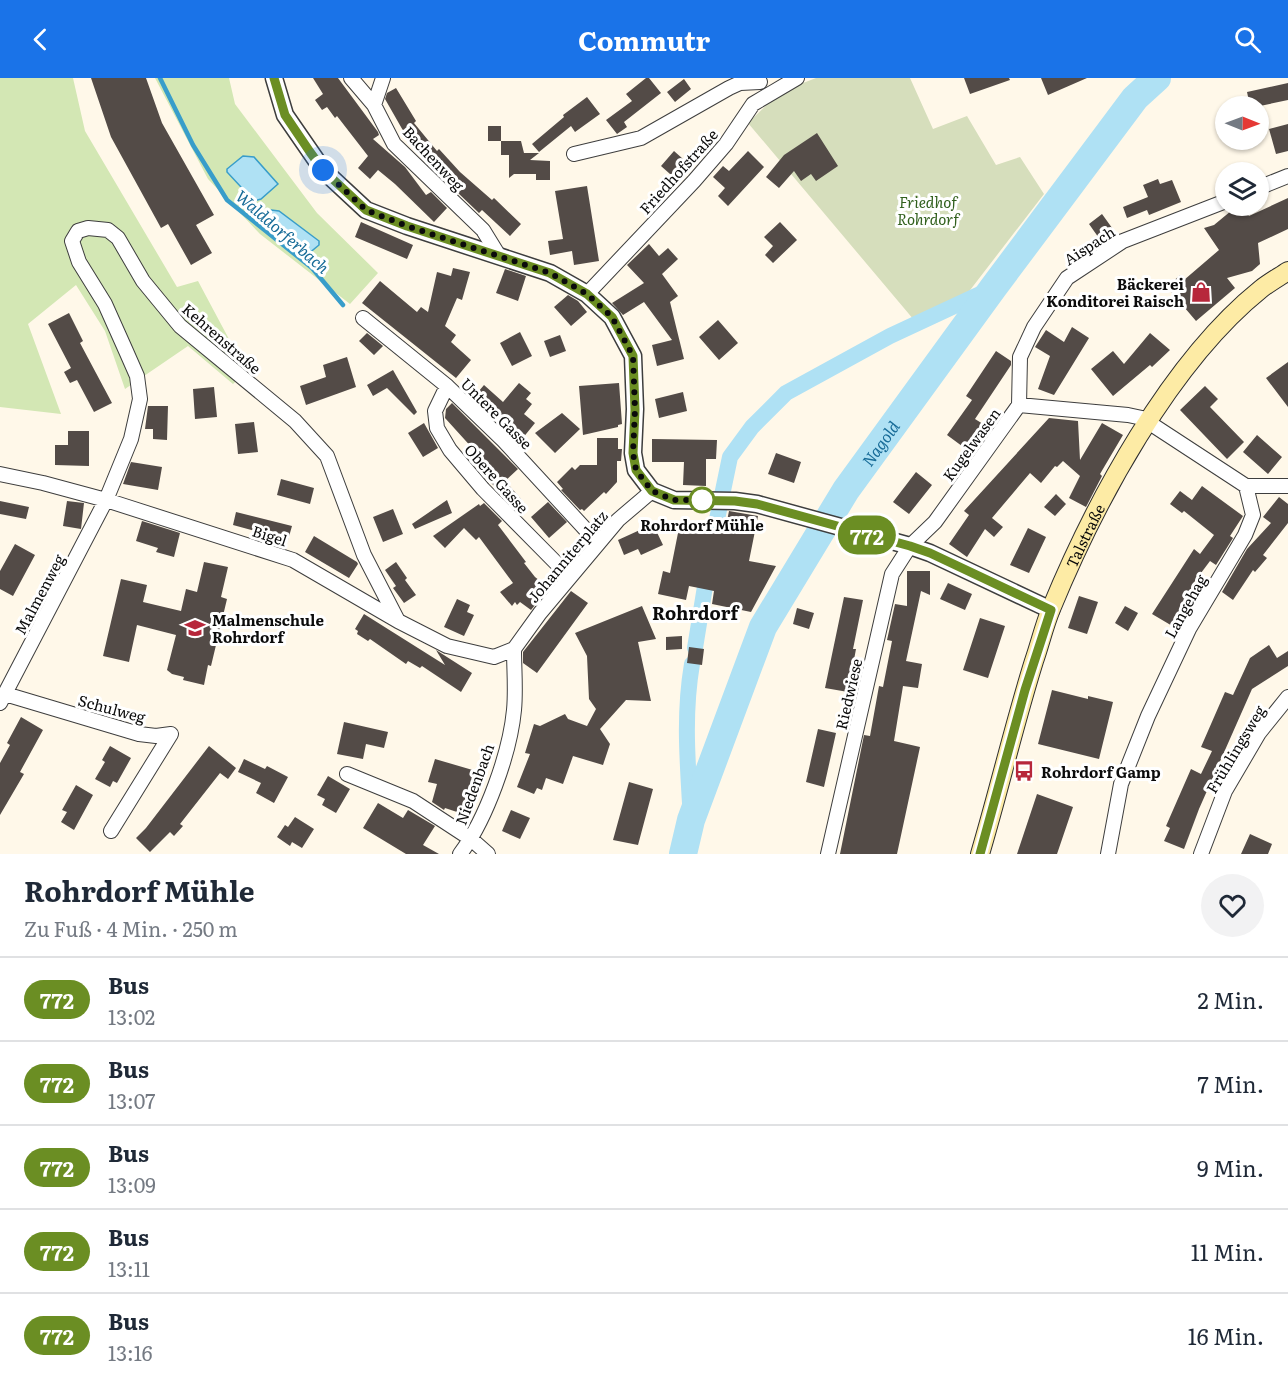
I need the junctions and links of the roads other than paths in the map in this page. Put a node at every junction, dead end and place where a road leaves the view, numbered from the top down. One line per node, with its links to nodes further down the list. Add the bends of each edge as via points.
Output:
1 (274, 78): 12 (street, via 285,115 310,152 323,170 366,210)
2 (351, 78): 7 (street, Bachenweg)
3 (383, 78): 7 (street)
4 (797, 78): 6 (street, Friedhofstraße)
5 (760, 80): 6 (street); 8 (street, via 729,88 641,138)
6 (753, 104): 14 (street, Friedhofstraße, via 694,181)
7 (374, 105): 12 (street, Bachenweg, via 394,144 483,230)
8 (574, 154)
9 (1288, 176): 10 (street)
10 (1269, 184)
11 (1215, 205): 17 (street, Aispach, via 1123,241 1067,278 1034,327 1020,357)
12 (499, 256): 14 (street, via 550,273)
13 (1288, 271): 18 (main road, Talstraße, via 1262,289 1209,339)
14 (587, 294): 22 (street, via 612,317 633,356 633,453 636,470)
15 (363, 318): 16 (street, Untere Gasse)
16 (447, 386): 24 (street, Untere Gasse); 26 (street, Obere Gasse, via 435,411 437,428 450,450)
17 (1019, 405): 18 (street, Kugelwasen, via 1128,415); 25 (street, Kugelwasen, via 935,522)
18 (1149, 423): 20 (street); 27 (main road, Talstraße, via 1109,488)
19 (0, 474): 23 (street, Bigel)
20 (1246, 486): 21 (street); 39 (street, Langehag, via 1253,515 1189,629 1148,716 1121,784)
21 (1288, 486)
22 (652, 491): 24 (street, Johanniterplatz); 25 (street, via 674,500 757,504)
23 (106, 500): 28 (street, Bigel, via 293,560); 28 (street, Kehrenstraße, via 131,439 140,399 137,376 72,242 78,231 88,228 108,230 118,238 143,280 180,326 295,421 327,456 364,555); 31 (street, Malmenweg)
24 (598, 543): 26 (street, Johanniterplatz)
25 (910, 546): 27 (street); 37 (street, Riedwiese, via 892,574)
26 (570, 577): 29 (street, Johanniterplatz)
27 (1051, 610): 38 (main road, Talstraße)
28 (398, 621): 29 (street, Bigel, via 447,646 477,654 494,657)
29 (514, 649): 34 (street, Niedenbach, via 514,711 502,765)
30 (1288, 697): 40 (street, Frühlingsweg, via 1259,733 1225,791)
31 (2, 698): 33 (street, Schulweg, via 139,734 171,734)
32 (347, 774): 34 (street, via 413,801)
33 (111, 831)
34 (471, 839): 35 (street, Niedenbach); 36 (street)
35 (460, 854)
36 (488, 854)
37 (828, 854)
38 (980, 854)
39 (1108, 854)
40 (1201, 854)

